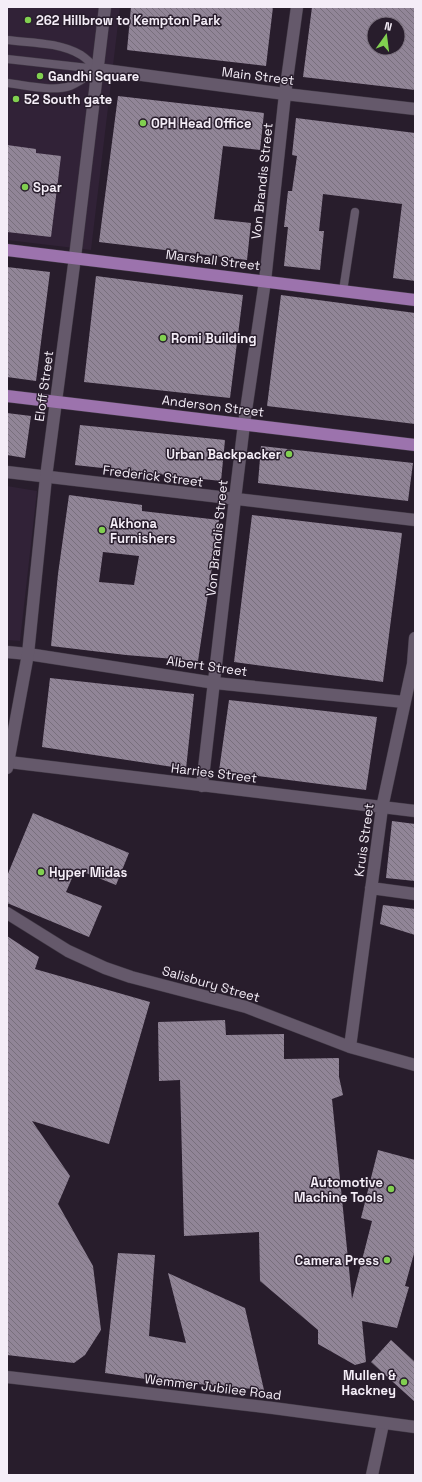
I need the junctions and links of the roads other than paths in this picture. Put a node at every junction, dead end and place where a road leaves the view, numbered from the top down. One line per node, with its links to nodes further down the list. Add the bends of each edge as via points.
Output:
1 (105, 7): 5 (street, Eloff Street)
2 (297, 7): 7 (street, Von Brandis Street)
3 (7, 40): 5 (lane, via 67,48)
4 (7, 59): 5 (lane)
5 (97, 69): 6 (lane, via 69,87); 7 (street, Main Street); 11 (street, Eloff Street)
6 (7, 83)
7 (285, 94): 8 (street, Main Street); 12 (street, Von Brandis Street)
8 (415, 109)
9 (355, 212): 13 (lane)
10 (7, 250): 11 (main road, Marshall Street)
11 (75, 257): 12 (main road, Marshall Street); 16 (street, Eloff Street)
12 (266, 281): 13 (main road, Marshall Street); 17 (street, Von Brandis Street)
13 (343, 291): 14 (main road, Marshall Street)
14 (415, 300)
15 (7, 396): 16 (main road, Anderson Street)
16 (56, 402): 17 (main road, Anderson Street); 20 (street, Eloff Street)
17 (244, 424): 18 (main road, Anderson Street); 21 (street, Von Brandis Street)
18 (415, 445)
19 (7, 472): 20 (street, Frederick Street)
20 (46, 477): 21 (street, Frederick Street); 25 (street, Eloff Street)
21 (235, 499): 22 (street, Frederick Street); 27 (street, Von Brandis Street)
22 (415, 520)
23 (415, 638): 26 (street, Kruis Street)
24 (7, 652): 25 (street, Albert Street)
25 (28, 654): 27 (street, Albert Street); 29 (street, Eloff Street)
26 (414, 664): 28 (street, Kruis Street)
27 (215, 682): 28 (street, Albert Street); 30 (street, Von Brandis Street)
28 (404, 702): 31 (street, Kruis Street)
29 (8, 765): 30 (street, Harries Street)
30 (202, 786): 31 (street, Harries Street)
31 (382, 808): 32 (street, Harries Street); 33 (street, Kruis Street)
32 (415, 812)
33 (371, 888): 34 (street); 36 (street, Kruis Street)
34 (415, 894)
35 (7, 913): 36 (street, Salisbury Street, via 68,951 105,968 246,1007)
36 (350, 1047): 37 (street, Salisbury Street)
37 (415, 1065)
38 (7, 1378): 39 (street, Wemmer Jubilee Road, via 273,1408)
39 (383, 1424): 40 (street, Wemmer Jubilee Road); 41 (street)
40 (415, 1427)
41 (372, 1475)

